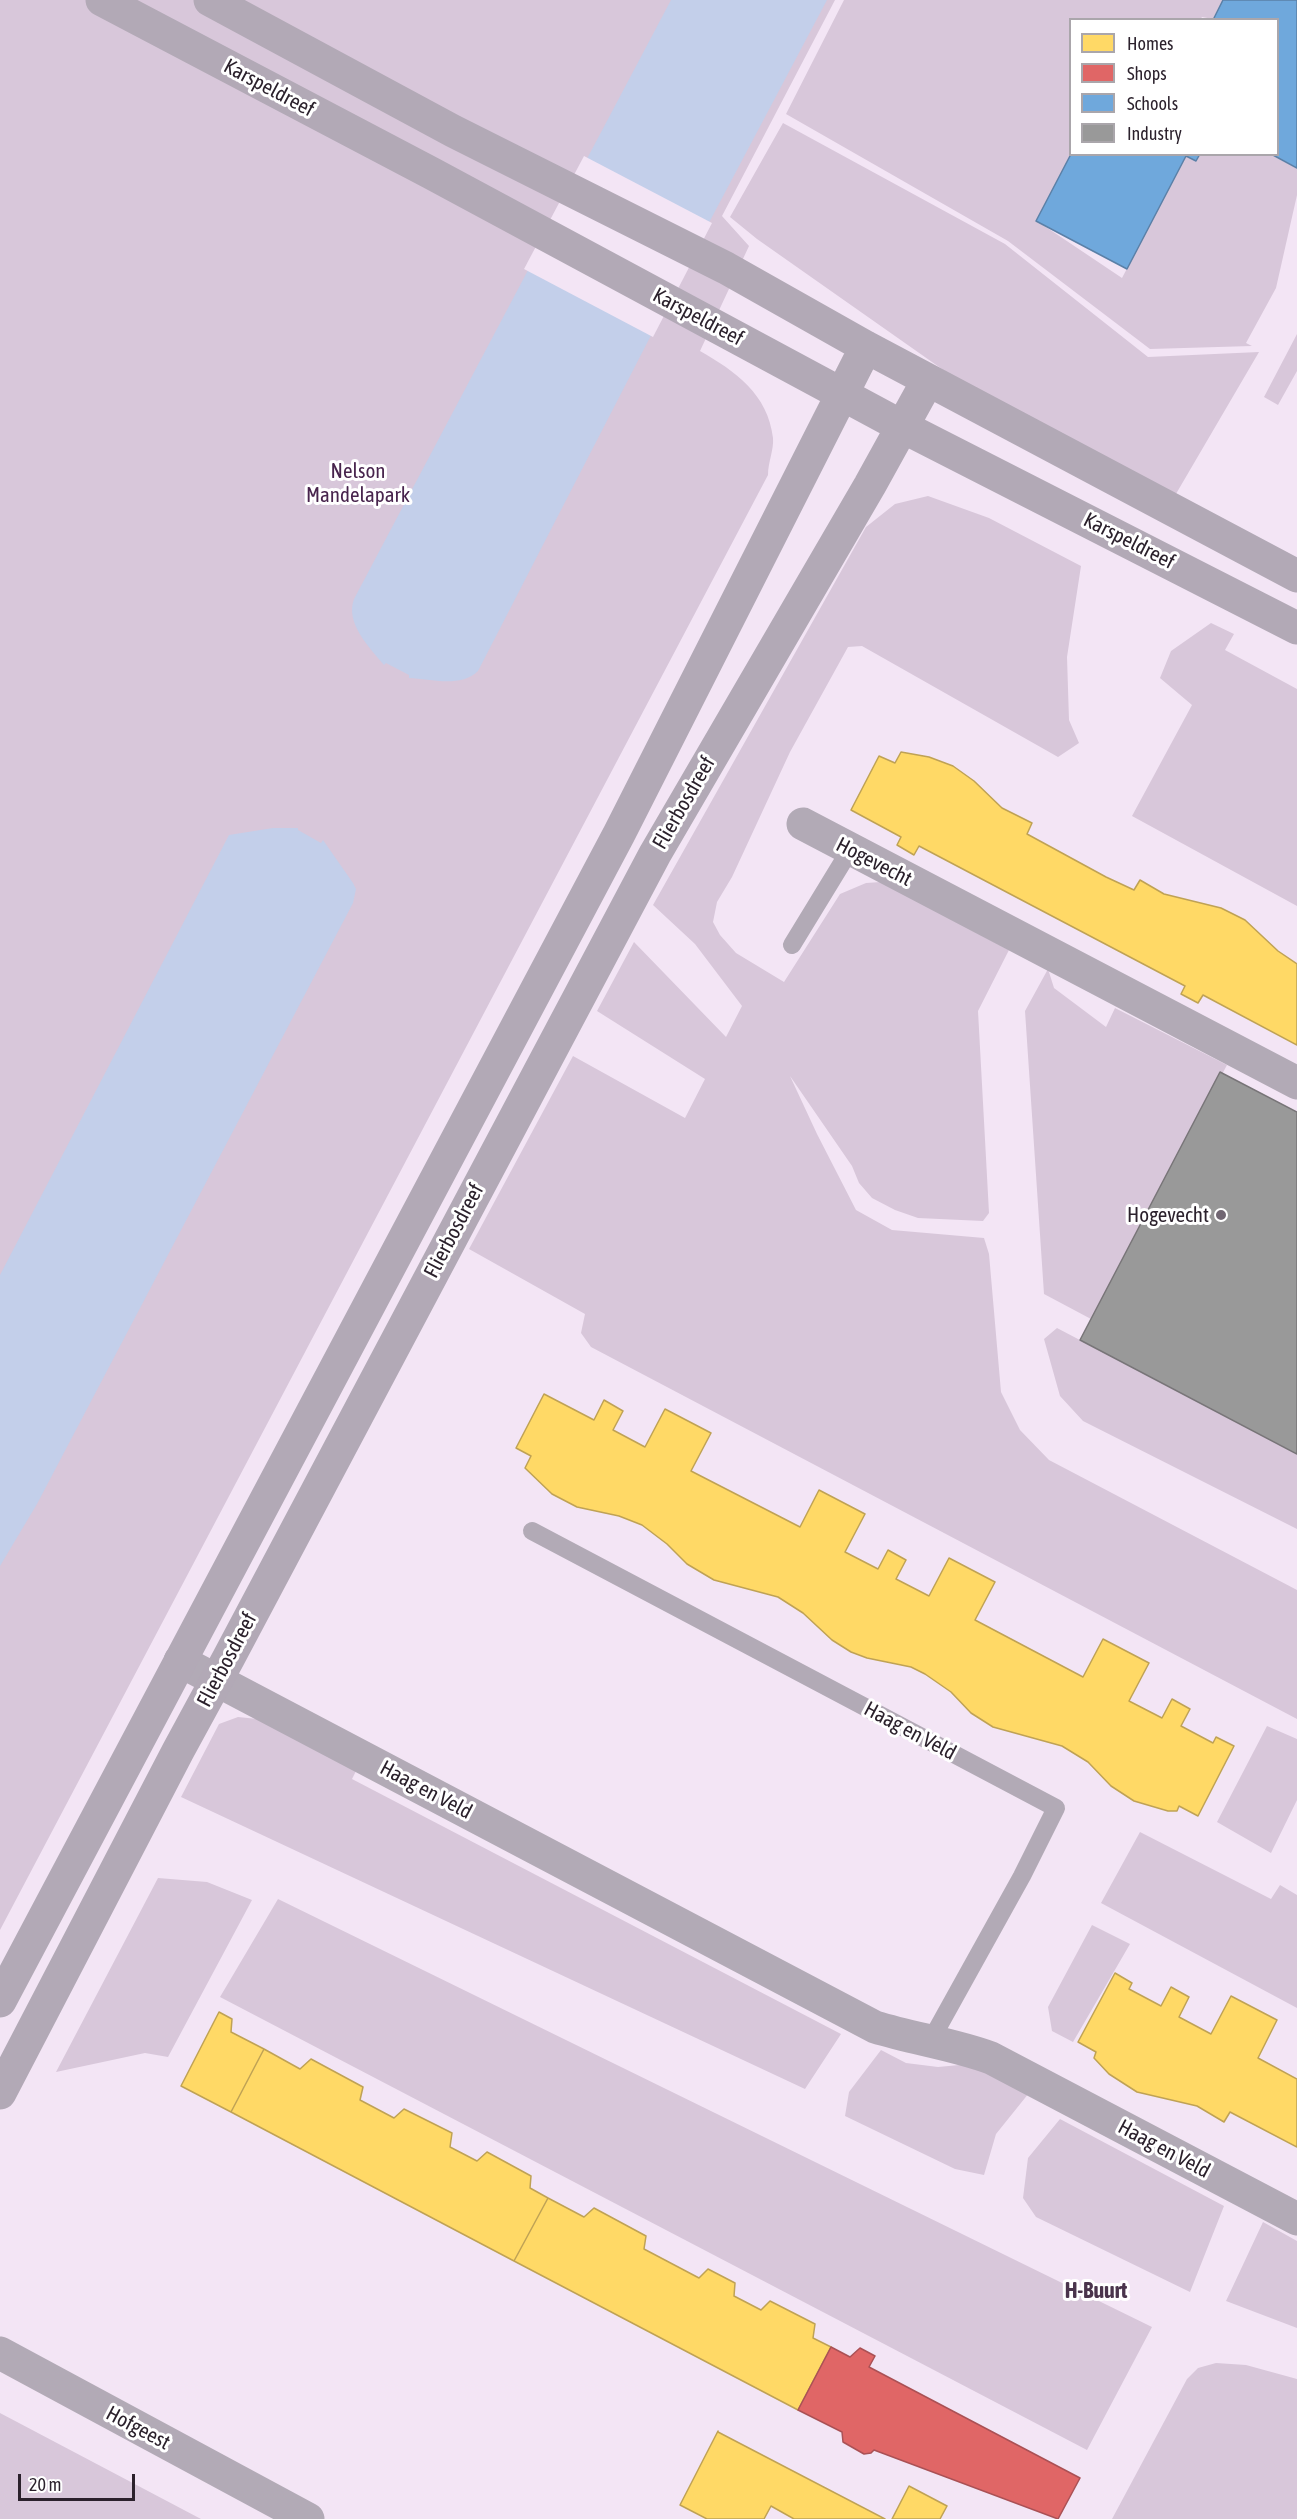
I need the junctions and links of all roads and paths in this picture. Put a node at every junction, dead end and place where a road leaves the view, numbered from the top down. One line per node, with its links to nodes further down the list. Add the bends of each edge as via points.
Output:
1 (102, 0): 5 (street, Karspeldreef)
2 (210, 0): 3 (street, via 453,131 726,268)
3 (866, 347): 4 (street); 5 (street, Flierbosdreef)
4 (928, 380): 6 (street, Flierbosdreef); 7 (street)
5 (841, 393): 6 (street, Karspeldreef); 14 (street, Flierbosdreef, via 618,834)
6 (903, 427): 8 (street, Karspeldreef); 15 (street, Flierbosdreef, via 606,943)
7 (1297, 576)
8 (1297, 628)
9 (803, 824): 10 (street, Hogevecht)
10 (850, 850): 11 (lane); 12 (street, Hogevecht)
11 (792, 945)
12 (1297, 1083)
13 (532, 1531): 17 (lane, Haag en Veld, via 1056,1808)
14 (180, 1661): 15 (street, Haag en Veld); 16 (street, Flierbosdreef)
15 (216, 1680): 17 (street, Haag en Veld, via 875,2027); 18 (street, Flierbosdreef)
16 (0, 2001)
17 (931, 2040): 19 (street, Haag en Veld, via 991,2058)
18 (0, 2093)
19 (1297, 2219)
20 (0, 2353): 21 (street, Hofgeest)
21 (308, 2519)

